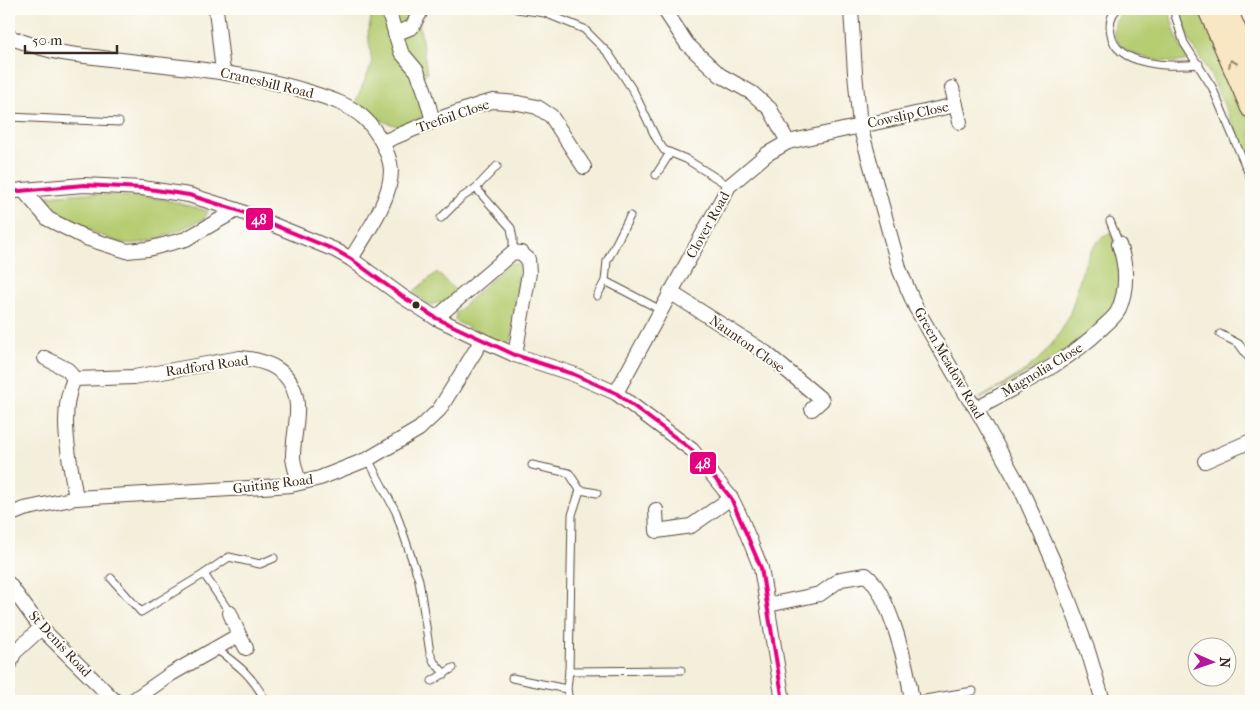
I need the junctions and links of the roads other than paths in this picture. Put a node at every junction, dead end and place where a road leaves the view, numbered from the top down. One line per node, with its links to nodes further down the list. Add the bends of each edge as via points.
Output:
1 (216, 9): 15 (street)
2 (388, 9): 11 (street)
3 (422, 9): 11 (street, via 412,27)
4 (517, 9): 26 (lane, via 545,13 584,29 609,54 634,92 656,138)
5 (851, 9): 23 (street, Green Meadow Road)
6 (1117, 9): 13 (lane, via 1110,21 1110,30 1121,53 1147,62 1184,66)
7 (1173, 9): 13 (lane, via 1184,43)
8 (1208, 9): 18 (street, one-way to 8)
9 (1227, 9): 14 (street)
10 (668, 10): 25 (street, via 687,44 720,75 752,93 770,109)
11 (395, 34): 20 (street, via 401,52 416,71 424,89)
12 (9, 37): 15 (street, Cranesbill Road, via 61,53)
13 (1199, 64): 30 (lane)
14 (1251, 67)
15 (223, 72): 24 (street, Cranesbill Road, via 284,84 336,101 364,118)
16 (952, 88): 17 (street, Cowslip Close)
17 (956, 105): 22 (street, Cowslip Close); 23 (street, Cowslip Close)
18 (1251, 108)
19 (9, 117): 21 (lane)
20 (433, 121): 24 (street, Trefoil Close); 28 (street, Trefoil Close, via 493,101 537,107 551,116)
21 (119, 122)
22 (960, 122)
23 (860, 126): 25 (street, Clover Road); 55 (street, Green Meadow Road, via 900,271 916,308)
24 (383, 142): 41 (street, Cranesbill Road, via 391,170 387,197)
25 (788, 142): 31 (street, Clover Road, via 767,154)
26 (670, 153): 29 (lane); 31 (lane, via 686,159)
27 (497, 166): 32 (lane)
28 (584, 167)
29 (656, 175)
30 (1251, 179)
31 (729, 186): 43 (street, Clover Road)
32 (476, 188): 37 (lane); 40 (lane, via 511,228)
33 (23, 190): 34 (street); 35 (street, via 84,185 142,188 189,195); 35 (street, via 48,219 86,238 127,251 186,239)
34 (9, 192)
35 (237, 210): 41 (street)
36 (630, 216): 42 (lane, via 607,261)
37 (441, 218)
38 (1110, 221): 39 (lane)
39 (1118, 244): 55 (street, Magnolia Close, via 1124,259 1126,288 1117,313 1085,344 1038,375)
40 (513, 252): 46 (street); 49 (street, via 528,259 529,273)
41 (351, 259): 46 (street)
42 (605, 281): 44 (lane); 45 (lane)
43 (670, 292): 45 (street, Clover Road); 54 (street, Naunton Close, via 766,353)
44 (597, 296)
45 (661, 310): 53 (street, Clover Road)
46 (436, 318): 48 (street)
47 (1220, 334): 51 (lane, via 1239,344)
48 (482, 340): 49 (street); 57 (street, Guiting Road, via 439,410 419,429)
49 (515, 355): 53 (street, via 573,374)
50 (45, 358): 52 (street, via 68,370)
51 (1251, 361)
52 (74, 379): 60 (street, Radford Road, via 134,377 240,358 276,367 292,384 297,405 293,458); 63 (street, via 69,390 66,421)
53 (616, 393): 64 (street, via 692,450)
54 (822, 400)
55 (976, 408): 92 (street, Green Meadow Road, via 1020,489 1059,574)
56 (1251, 441): 58 (street)
57 (368, 459): 60 (street, Guiting Road, via 320,478); 81 (lane, via 396,512 419,580 430,653)
58 (1205, 461)
59 (532, 465): 61 (lane, via 569,473)
60 (299, 482): 63 (street, Guiting Road)
61 (580, 490): 62 (lane); 80 (lane, via 572,515)
62 (597, 493)
63 (76, 498): 66 (street, Guiting Road)
64 (731, 498): 65 (street, via 691,526 673,530 658,531); 71 (street, via 761,568)
65 (656, 510)
66 (9, 515)
67 (274, 558): 68 (lane, via 260,564 229,557)
68 (204, 574): 69 (lane, via 141,612); 72 (lane)
69 (111, 578)
70 (9, 584): 73 (street, St Denis Road)
71 (768, 604): 90 (street); 91 (street, via 820,594 841,579 866,574 886,603 908,672)
72 (230, 613): 74 (street)
73 (42, 628): 77 (street, via 14,653); 86 (street, St Denis Road)
74 (239, 635): 75 (street); 76 (street)
75 (246, 648)
76 (216, 649): 87 (street); 88 (lane, via 246,672)
77 (9, 666)
78 (453, 668): 81 (lane)
79 (681, 670): 80 (lane)
80 (569, 671): 84 (lane)
81 (445, 674): 83 (lane)
82 (512, 678): 84 (lane)
83 (432, 681)
84 (567, 689): 89 (lane)
85 (973, 691): 91 (lane)
86 (115, 701)
87 (132, 701)
88 (266, 701)
89 (569, 701)
90 (783, 701)
91 (913, 701)
92 (1103, 701)

